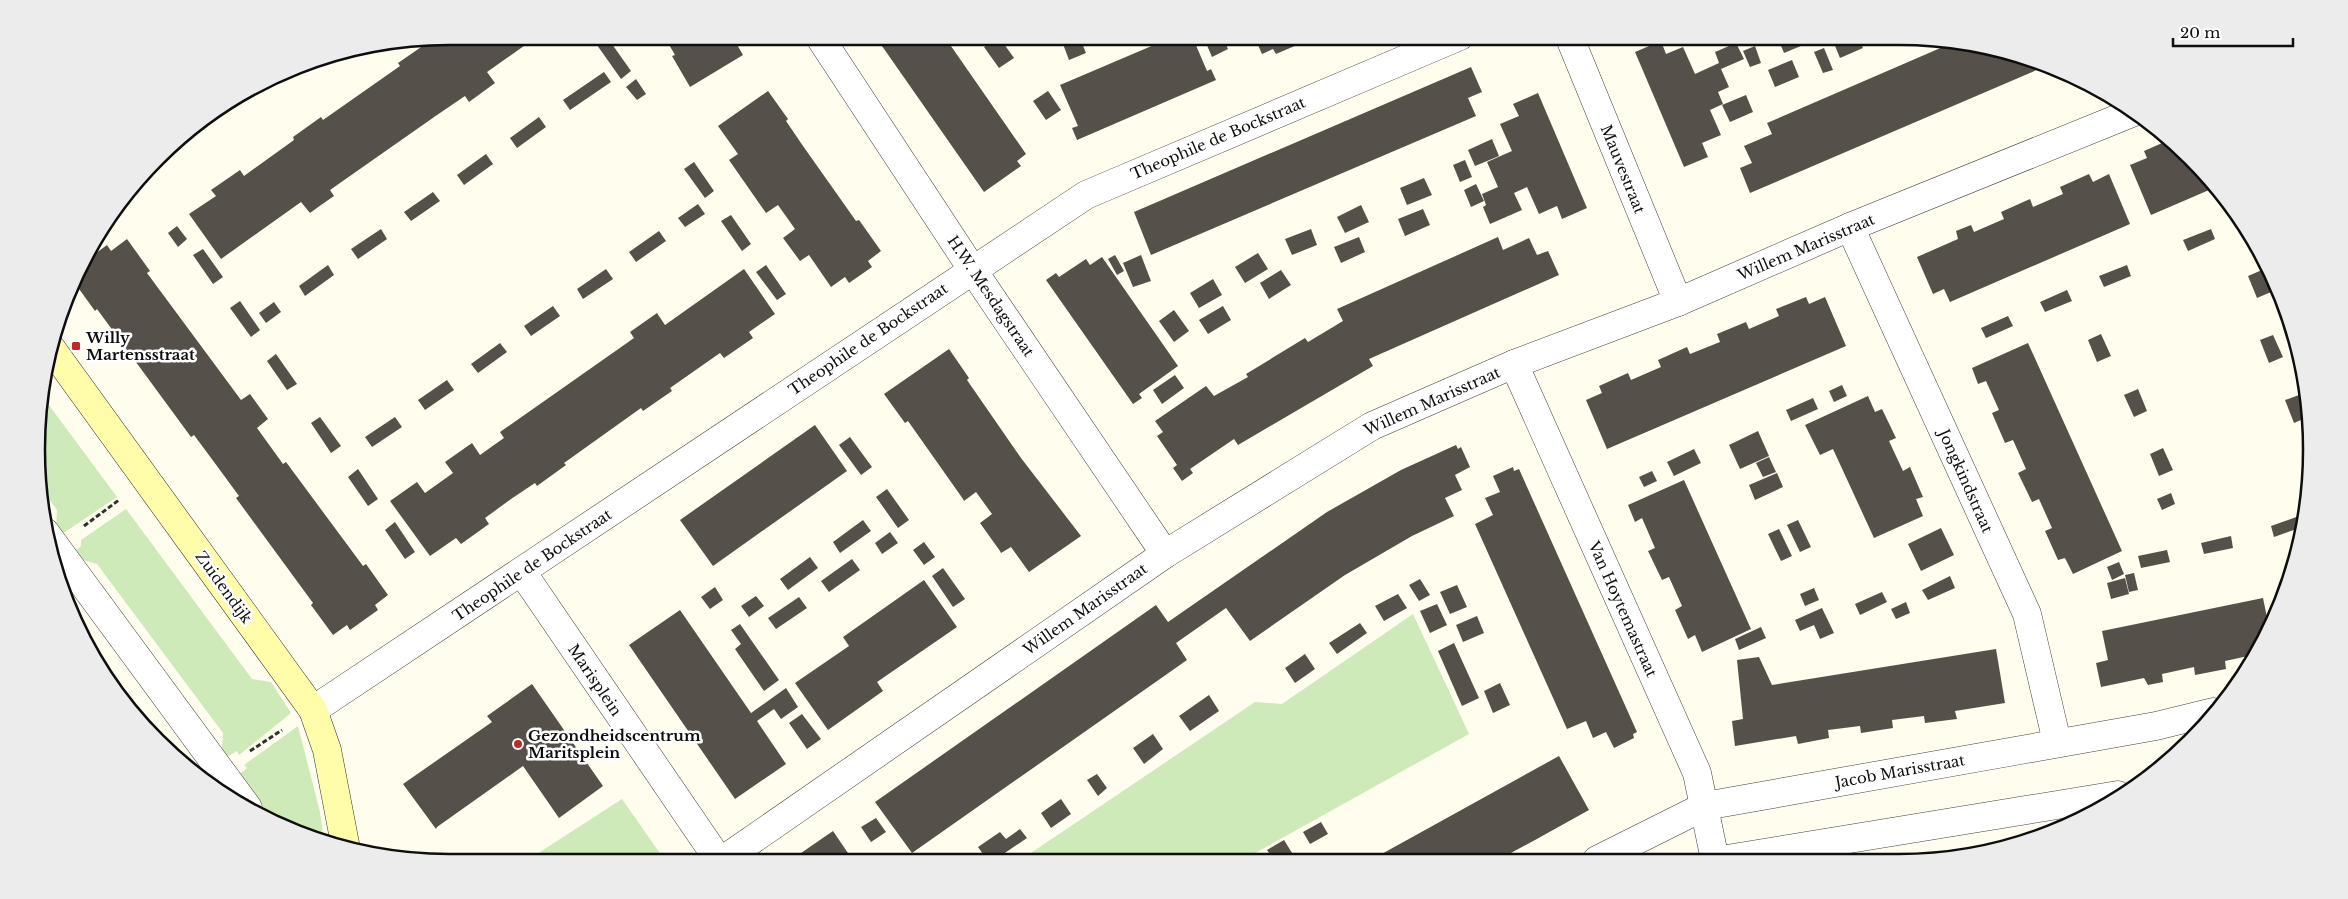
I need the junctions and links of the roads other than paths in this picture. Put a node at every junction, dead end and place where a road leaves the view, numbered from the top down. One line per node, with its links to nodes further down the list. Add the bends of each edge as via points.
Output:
1 (825, 45): 6 (street, H.W. Mesdagstraat)
2 (1439, 45): 6 (street, Theophile de Bockstraat, via 1086,195)
3 (1573, 45): 7 (street, Mauvestraat)
4 (2126, 115): 5 (street, Willem Marisstraat)
5 (1850, 227): 7 (street, Willem Marisstraat); 15 (street, Jongkindstraat, via 2027,614)
6 (972, 269): 11 (street, H.W. Mesdagstraat); 12 (street, Theophile de Bockstraat)
7 (1678, 302): 9 (street, Willem Marisstraat)
8 (57, 356): 13 (street, Zuidendijk)
9 (1514, 364): 11 (street, Willem Marisstraat, via 1372,426); 18 (street, Van Hoytemastraat, via 1697,773)
10 (58, 551): 16 (street)
11 (1166, 554): 21 (street, Willem Marisstraat)
12 (522, 572): 13 (street, Theophile de Bockstraat); 20 (street, Marisplein)
13 (313, 710): 19 (street, Zuidendijk, via 327,750)
14 (2205, 714): 15 (street, Jacob Marisstraat, via 2156,726)
15 (2057, 742): 18 (street, Jacob Marisstraat)
16 (237, 794)
17 (2097, 802): 24 (street)
18 (1705, 806): 22 (street, Jacob Marisstraat); 23 (street, Van Hoytemastraat)
19 (344, 840)
20 (715, 854)
21 (732, 854)
22 (1609, 854)
23 (1713, 854)
24 (1760, 854)

